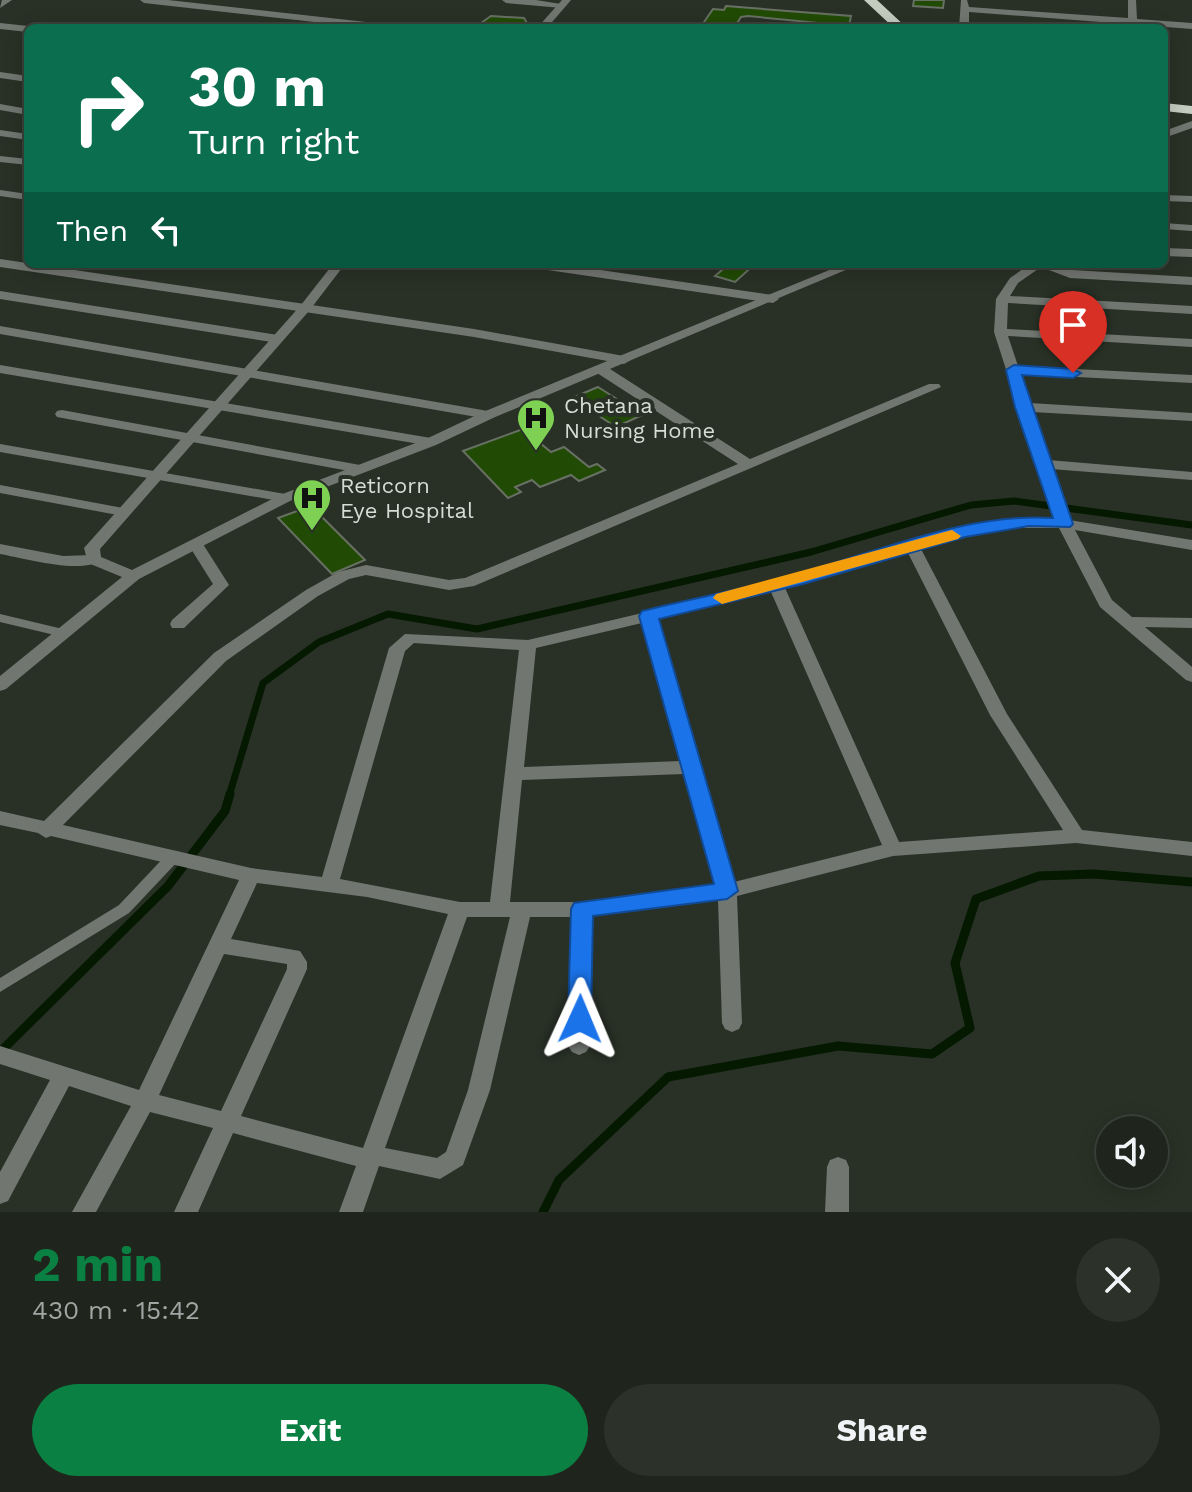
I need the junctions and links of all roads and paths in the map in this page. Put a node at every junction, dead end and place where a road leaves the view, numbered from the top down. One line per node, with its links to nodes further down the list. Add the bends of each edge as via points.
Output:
1 (8, 0): 9 (street)
2 (144, 0): 11 (street)
3 (506, 0): 7 (street)
4 (854, 0): 13 (highway)
5 (870, 0): 14 (highway)
6 (1132, 0): 10 (street)
7 (564, 2): 12 (street)
8 (964, 4): 10 (street)
9 (0, 5)
10 (1133, 22): 15 (street)
11 (357, 24)
12 (545, 24)
13 (880, 24)
14 (897, 24)
15 (1142, 24)
16 (1168, 25): 18 (street)
17 (0, 26): 19 (street)
18 (1192, 26)
19 (24, 29)
20 (0, 75): 21 (street)
21 (24, 78)
22 (0, 107): 25 (street)
23 (1168, 107): 24 (highway)
24 (1192, 110)
25 (24, 111)
26 (1168, 114): 27 (highway)
27 (1192, 116)
28 (1192, 124): 30 (street)
29 (0, 133): 31 (street)
30 (1168, 133)
31 (24, 136)
32 (0, 159): 33 (street)
33 (24, 162)
34 (0, 193): 35 (street)
35 (24, 196)
36 (1168, 198): 37 (street)
37 (1192, 199)
38 (1168, 226): 39 (street)
39 (1192, 228)
40 (1168, 252): 41 (street)
41 (1192, 253)
42 (0, 263): 43 (street)
43 (24, 267)
44 (34, 268): 54 (street)
45 (336, 268): 54 (street)
46 (561, 268): 52 (street)
47 (845, 268): 52 (street)
48 (1035, 268): 53 (street, via 1014,281)
49 (1053, 268): 50 (street, via 1070,274)
50 (1192, 281)
51 (0, 295): 58 (street)
52 (773, 299): 60 (street)
53 (1002, 299): 55 (street); 57 (street)
54 (305, 308): 58 (street); 60 (street)
55 (1192, 310)
56 (0, 330): 64 (street)
57 (1000, 332): 59 (street); 63 (street)
58 (278, 339): 64 (street)
59 (1192, 343)
60 (624, 360): 62 (street)
61 (0, 369): 67 (street)
62 (602, 370): 70 (street); 75 (street)
63 (1014, 370): 65 (street); 68 (street)
64 (246, 374): 67 (street); 70 (street)
65 (1192, 379)
66 (934, 387): 75 (street)
67 (219, 405): 72 (street); 73 (street)
68 (1023, 407): 71 (street); 76 (street)
69 (62, 414): 72 (street)
70 (488, 415): 73 (street)
71 (1192, 417)
72 (190, 437): 77 (street); 78 (street)
73 (431, 442): 77 (street)
74 (0, 448): 78 (street)
75 (747, 464): 103 (street, via 468,583 449,585 377,570 331,582 220,657)
76 (1042, 464): 79 (street); 83 (street)
77 (360, 469): 81 (street)
78 (156, 476): 81 (street); 82 (street)
79 (1192, 476)
80 (0, 489): 82 (street)
81 (285, 498): 84 (street)
82 (123, 512): 88 (street, via 92,548)
83 (1058, 512): 85 (street); 86 (street); 93 (street, via 1106,603)
84 (196, 544): 89 (street); 95 (street, via 221,585)
85 (1192, 545)
86 (913, 548): 90 (street); 104 (street, via 999,715)
87 (0, 549): 88 (street, via 63,561)
88 (93, 560): 89 (street)
89 (133, 576): 96 (street)
90 (776, 586): 91 (street); 105 (street)
91 (648, 616): 97 (street); 100 (street)
92 (0, 618): 96 (lane)
93 (1126, 622): 94 (street); 98 (street)
94 (1192, 623)
95 (178, 624)
96 (63, 633): 99 (street)
97 (528, 645): 101 (street); 109 (street, via 411,638 402,642)
98 (1192, 676)
99 (0, 685)
100 (692, 767): 101 (street); 110 (street)
101 (514, 774): 113 (street)
102 (0, 818): 103 (street)
103 (46, 831): 107 (street)
104 (1076, 836): 105 (street); 106 (street)
105 (893, 849): 110 (street)
106 (1192, 849)
107 (180, 858): 108 (street); 116 (lane, via 124,909)
108 (251, 875): 109 (street); 115 (street)
109 (329, 885): 111 (street)
110 (727, 891): 112 (street); 117 (street)
111 (460, 909): 113 (street); 123 (street)
112 (582, 909): 114 (street); 118 (street)
113 (499, 910): 114 (street)
114 (522, 910): 123 (street, via 479,1090 455,1158 440,1169)
115 (218, 945): 121 (street); 122 (street, via 293,957 297,962)
116 (0, 986)
117 (732, 1023)
118 (579, 1046)
119 (0, 1055): 120 (street)
120 (63, 1076): 121 (street); 125 (street)
121 (145, 1101): 122 (street); 126 (street)
122 (228, 1122): 123 (street); 127 (street)
123 (373, 1157): 128 (street)
124 (838, 1167): 129 (street)
125 (0, 1194)
126 (84, 1212)
127 (186, 1212)
128 (351, 1212)
129 (837, 1212)

